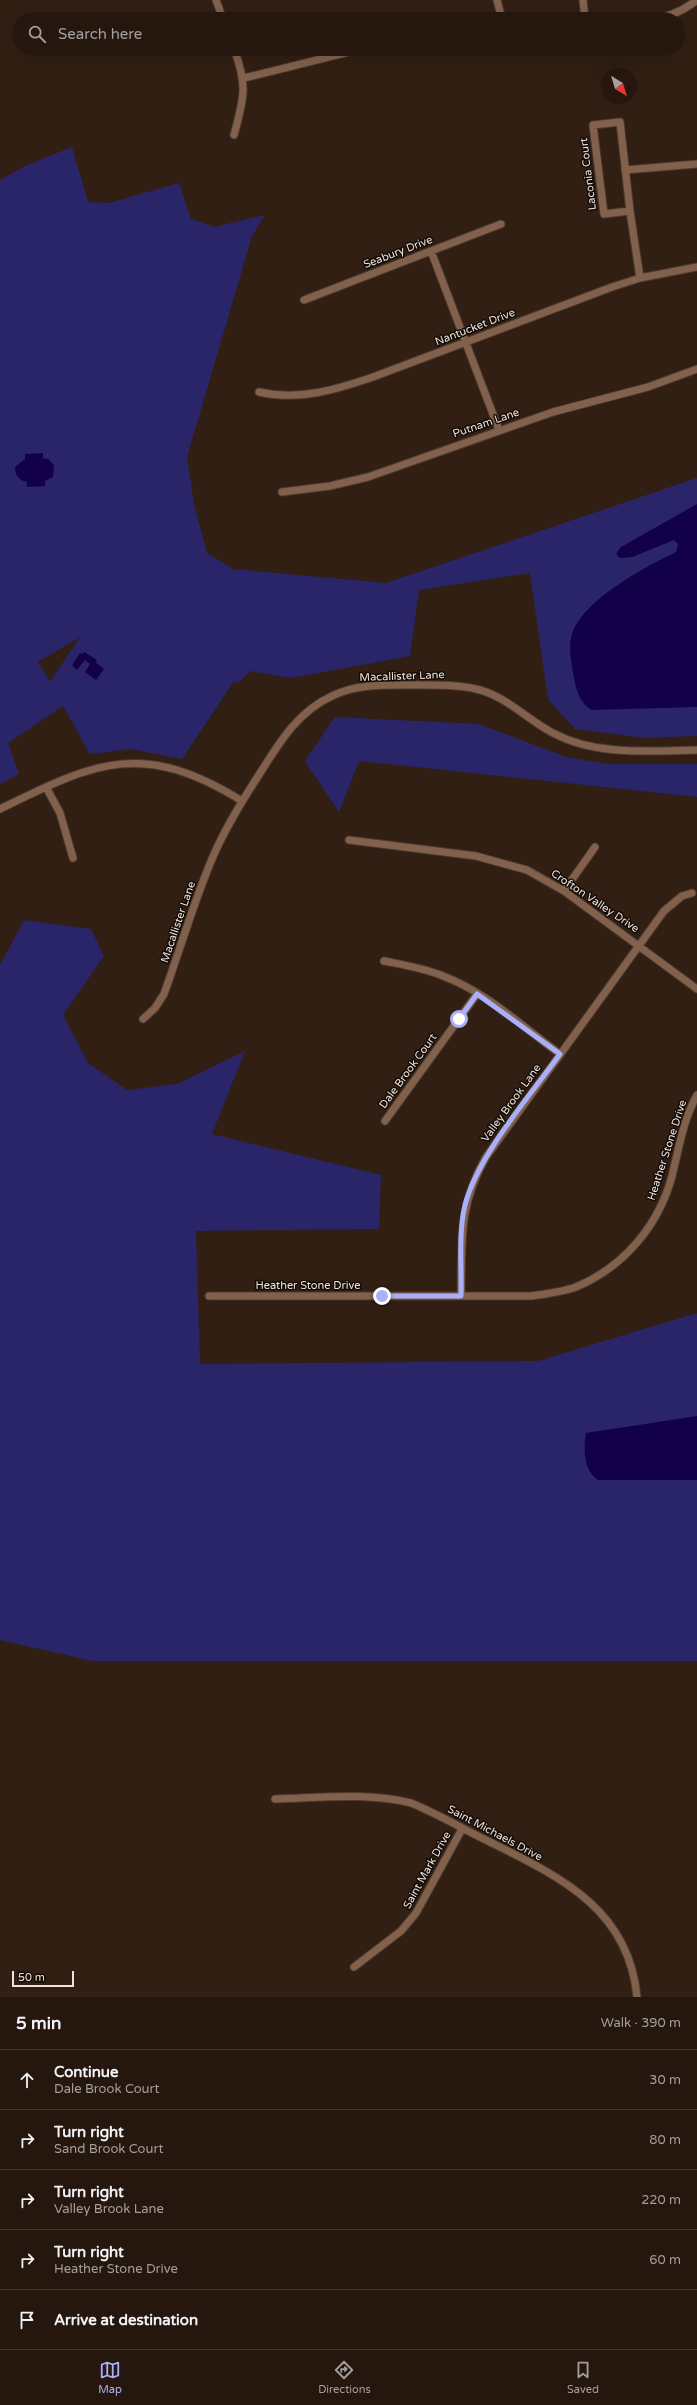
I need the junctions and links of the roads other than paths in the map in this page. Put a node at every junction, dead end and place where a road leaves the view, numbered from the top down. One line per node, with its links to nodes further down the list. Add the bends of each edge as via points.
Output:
1 (216, 0): 5 (street)
2 (497, 0): 6 (street)
3 (583, 0): 7 (street)
4 (697, 0): 8 (street)
5 (220, 12)
6 (500, 12)
7 (584, 12)
8 (676, 12)
9 (236, 56): 11 (street)
10 (333, 56): 11 (street)
11 (244, 78): 12 (street, via 242,104)
12 (234, 135)
13 (697, 164): 14 (street)
14 (625, 170): 15 (street, Laconia Court); 15 (street, Laconia Court, via 620,122 593,125 604,214)
15 (630, 211): 19 (street, Laconia Court)
16 (501, 224): 17 (street, Seabury Drive)
17 (431, 251): 20 (street, Seabury Drive); 21 (street)
18 (697, 267): 19 (street, Nantucket Drive)
19 (640, 278): 21 (street, Nantucket Drive)
20 (304, 300)
21 (466, 341): 23 (street, Nantucket Drive, via 335,389 295,397); 24 (street)
22 (697, 369): 24 (street, Putnam Lane, via 648,387 553,412)
23 (260, 392)
24 (499, 430): 25 (street, Putnam Lane, via 368,477 330,486)
25 (282, 492)
26 (697, 750): 28 (street, Macallister Lane, via 631,750 584,745 553,734 495,696 470,688 439,685 363,687 331,696 302,716 288,730)
27 (46, 787): 28 (street, via 94,768 149,764 200,777); 29 (street); 32 (street, via 60,813)
28 (242, 801): 39 (street, Macallister Lane, via 211,859 164,994 155,1008)
29 (0, 809)
30 (349, 840): 33 (street, Crofton Valley Drive, via 496,860 527,870)
31 (595, 847): 33 (street)
32 (73, 858)
33 (564, 891): 35 (street, Crofton Valley Drive)
34 (692, 892): 35 (street, Valley Brook Lane, via 672,903)
35 (639, 944): 37 (street, Crofton Valley Drive); 40 (street, Valley Brook Lane)
36 (384, 961): 38 (street, via 439,974)
37 (697, 989)
38 (477, 994): 40 (street); 42 (street, Dale Brook Court)
39 (143, 1019)
40 (560, 1054): 44 (street, Valley Brook Lane, via 486,1156 470,1189 462,1228)
41 (697, 1094): 44 (street, Heather Stone Drive, via 683,1128 672,1176 662,1203 647,1230 625,1256 594,1278 575,1287 531,1296)
42 (385, 1121)
43 (209, 1296): 44 (street, Heather Stone Drive)
44 (461, 1296)
45 (274, 1799): 46 (street, Saint Michaels Drive, via 393,1799 432,1812)
46 (462, 1829): 47 (street, Saint Mark Drive, via 416,1913 401,1931); 48 (street, Saint Michaels Drive, via 550,1873 576,1889 598,1908 624,1948 632,1966)
47 (354, 1967)
48 (637, 1997)

